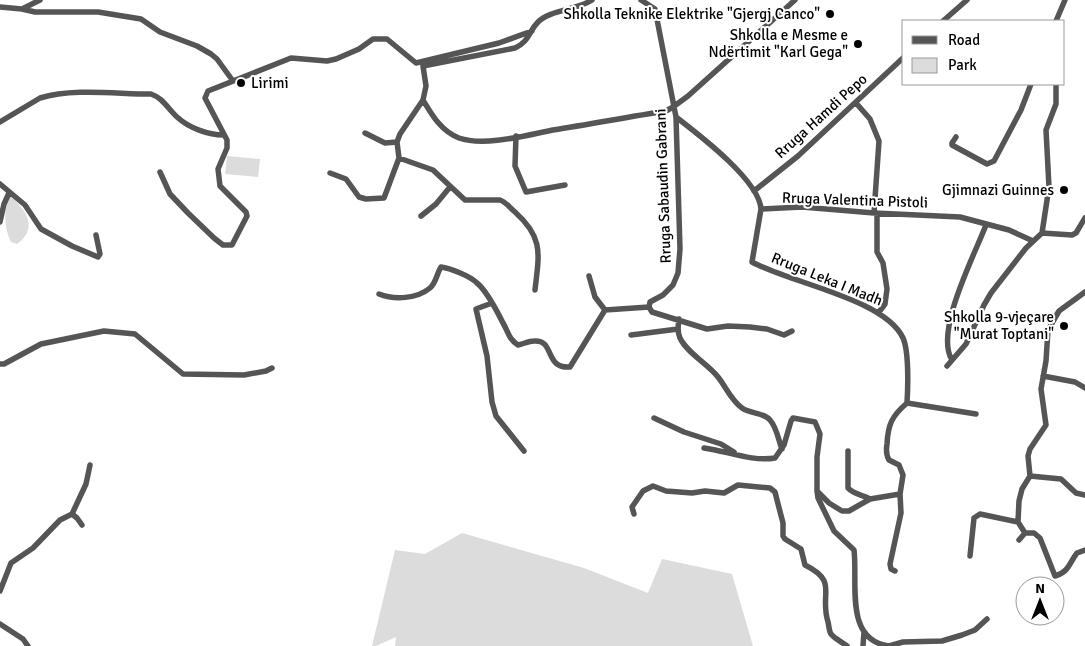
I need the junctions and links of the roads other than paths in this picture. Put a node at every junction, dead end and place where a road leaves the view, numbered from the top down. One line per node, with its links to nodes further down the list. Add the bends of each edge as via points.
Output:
1 (40, 0): 8 (street)
2 (592, 0): 11 (street, via 548,16)
3 (641, 0): 18 (street, Rruga Sabaudin Gabrani, via 655,9)
4 (795, 0): 18 (street)
5 (1065, 0): 10 (street)
6 (965, 1): 9 (street)
7 (0, 7): 8 (street)
8 (22, 9): 13 (street, via 98,12 141,19 160,32 211,54)
9 (944, 20)
10 (1056, 20)
11 (532, 31): 13 (street, via 499,43 416,62 387,39 373,39 336,59 290,58); 16 (street, via 523,45 515,48 423,66 426,86)
12 (902, 59): 17 (street, Rruga Hamdi Pepo)
13 (233, 81): 22 (street, via 208,91 205,98)
14 (1031, 85): 24 (street, via 994,161 988,164 952,146)
15 (1056, 85): 40 (street, via 1056,104 1046,130 1049,181)
16 (422, 100): 23 (street, via 437,123 459,138 488,140); 25 (street)
17 (856, 103): 32 (street, Rruga Hamdi Pepo); 35 (street, via 870,119 879,141)
18 (674, 107): 19 (street, Rruga Sabaudin Gabrani); 23 (street)
19 (676, 117): 32 (street, via 713,145); 48 (street, Rruga Sabaudin Gabrani, via 678,272 673,285 650,302)
20 (0, 122): 22 (street, via 46,96 63,93 151,94 158,96 176,117 186,123 208,133)
21 (365, 134): 25 (street, via 385,143)
22 (224, 135): 27 (street, via 227,148 218,169 220,186 244,208 247,216 232,245 223,245 188,213 170,194)
23 (516, 136): 30 (street, via 515,166 526,192)
24 (956, 137)
25 (397, 142): 26 (street)
26 (399, 158): 28 (street, via 384,198 359,197 346,179); 31 (street, via 433,170)
27 (160, 172)
28 (330, 173)
29 (0, 184): 33 (street)
30 (565, 185)
31 (450, 187): 36 (street); 44 (street, via 465,200 504,201 526,222 536,239 539,255)
32 (754, 191): 34 (street)
33 (9, 193): 38 (street); 41 (street, via 25,206 41,229 98,257)
34 (761, 209): 35 (street, Rruga Valentina Pistoli, via 802,207); 50 (street, Rruga Leka I Madh, via 752,262)
35 (876, 213): 39 (street, Rruga Valentina Pistoli, via 960,217); 50 (street, via 877,252 883,263 887,289)
36 (421, 216)
37 (1085, 218): 40 (street, via 1072,235)
38 (0, 222)
39 (986, 225): 42 (street, Rruga Valentina Pistoli, via 1009,230); 55 (street, via 952,314 948,344)
40 (1042, 233): 42 (street)
41 (96, 235)
42 (1033, 241): 55 (street, via 991,293 966,344)
43 (589, 276): 49 (street, via 595,297)
44 (535, 290)
45 (1085, 292): 59 (street, via 1059,310 1048,330)
46 (379, 294): 47 (street, via 390,298 418,295 431,288 439,269 445,267 477,282)
47 (492, 303): 49 (street, via 510,339 518,345 541,342 555,364 562,368 570,367); 66 (street, via 476,309 487,356 492,402 496,416)
48 (649, 307): 49 (street); 51 (street, via 652,312)
49 (605, 310)
50 (879, 312): 61 (street, Rruga Leka I Madh, via 899,330 904,340)
51 (679, 319): 52 (street); 53 (street, via 707,329 750,327 784,335)
52 (678, 329): 54 (street); 65 (street, via 680,339 718,377 741,408 770,420)
53 (792, 331)
54 (631, 335)
55 (952, 360): 57 (street)
56 (0, 364): 58 (street, via 41,344 104,331 135,334 183,374 244,375)
57 (947, 366)
58 (272, 368)
59 (1043, 376): 60 (street, via 1075,382); 70 (street, via 1041,388 1046,425 1030,449)
60 (1085, 388)
61 (907, 402): 62 (street); 72 (street, via 888,428 887,456 899,465 903,475)
62 (976, 414)
63 (654, 418): 68 (street, via 721,444)
64 (704, 448): 68 (street)
65 (782, 448): 68 (street, via 775,458 768,459); 71 (street, via 793,418 815,422 820,434)
66 (524, 451)
67 (848, 451): 74 (street, via 848,488)
68 (736, 454)
69 (90, 465): 75 (street, via 86,484)
70 (1030, 476): 73 (street, via 1061,480 1076,493); 77 (street, via 1019,501)
71 (817, 491): 74 (street, via 842,511); 87 (street, via 834,532 854,550 854,606)
72 (900, 494): 74 (street); 83 (street, via 901,512 890,564)
73 (1085, 495)
74 (870, 500)
75 (72, 514): 78 (street); 84 (street, via 60,520 33,548 11,563)
76 (634, 514): 89 (street, via 632,507 643,490 653,486 677,493 724,493 738,485 770,488 777,500 783,536 801,549 805,565 825,579 824,613 831,634)
77 (1018, 522): 79 (street); 82 (street, via 976,515)
78 (82, 525)
79 (1024, 533): 80 (street); 81 (street, via 1034,533 1040,538 1055,576 1068,570 1077,553)
80 (1019, 540)
81 (1085, 550)
82 (970, 556)
83 (895, 571)
84 (0, 591)
85 (987, 619): 91 (street, via 975,630 955,637)
86 (0, 624): 88 (street)
87 (864, 632): 90 (street); 91 (street, via 875,643)
88 (28, 646)
89 (847, 646)
90 (863, 646)
91 (889, 646)

